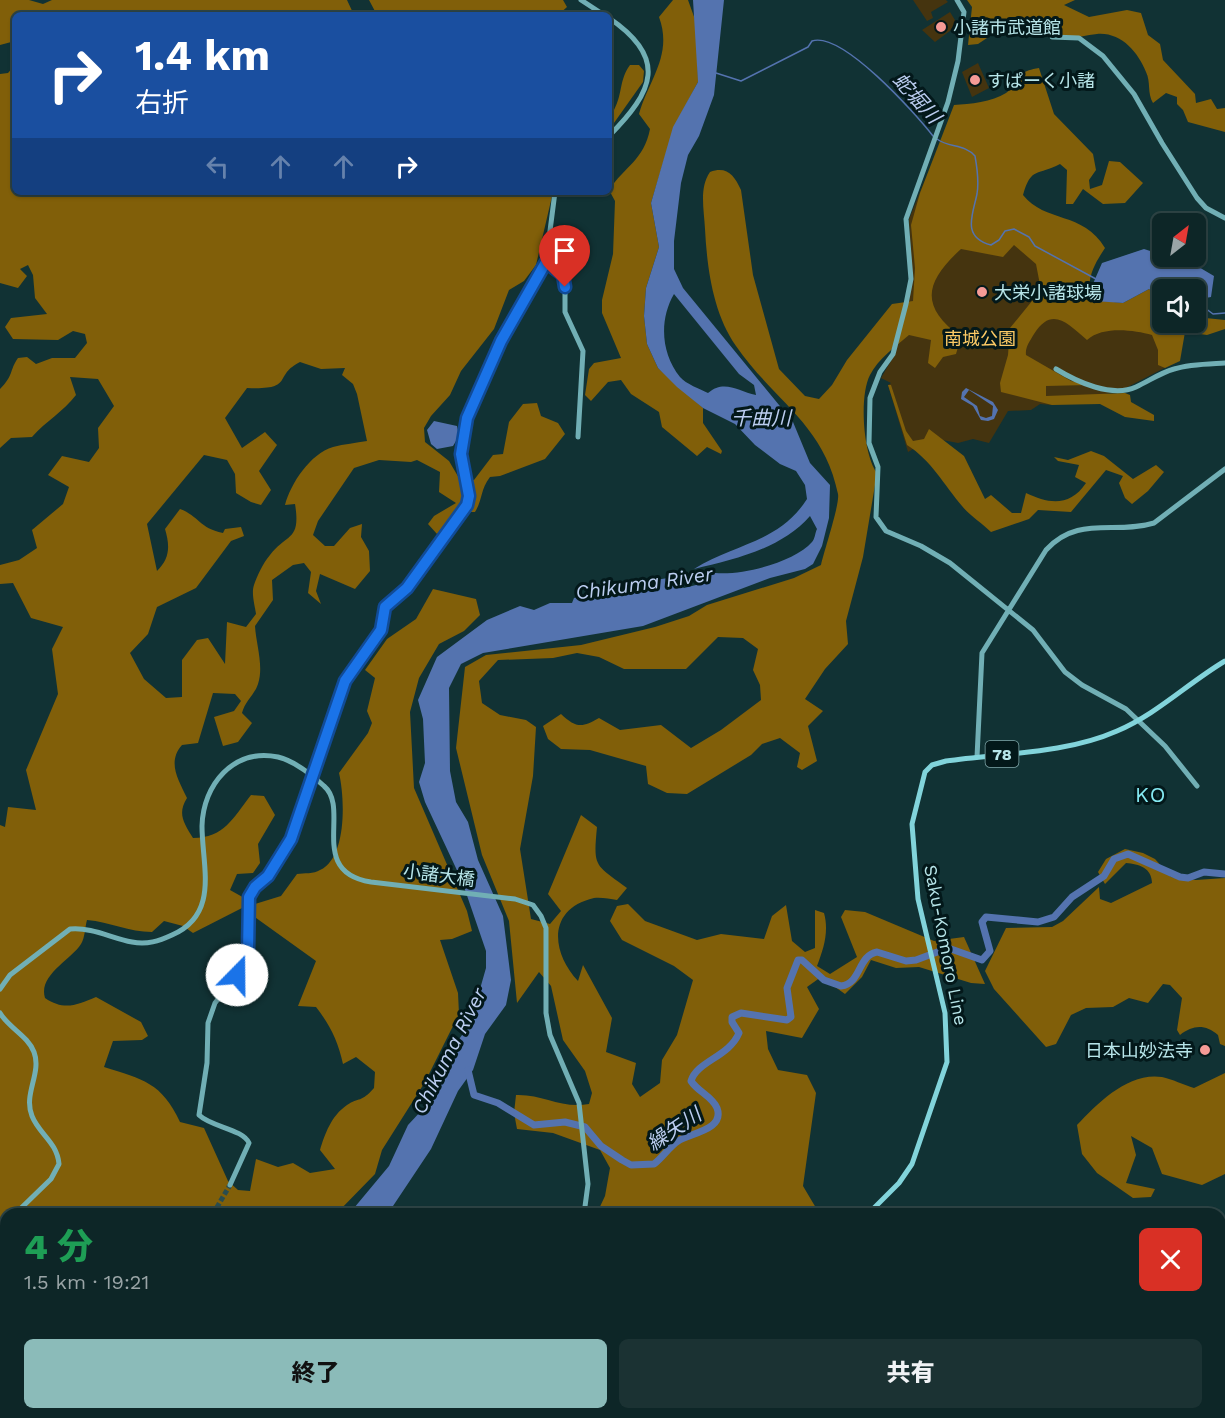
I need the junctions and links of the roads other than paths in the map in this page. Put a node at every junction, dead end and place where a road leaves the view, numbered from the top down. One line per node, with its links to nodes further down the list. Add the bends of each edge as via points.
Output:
1 (581, 0): 3 (street)
2 (957, 0): 14 (street, via 964,12 960,43 938,135 906,219 911,279 893,354 880,372 870,398 869,443 879,467 875,510 880,526 950,563)
3 (599, 12)
4 (612, 20): 6 (street, via 644,51 649,72 640,98)
5 (1052, 37): 8 (street, via 1079,38 1103,56 1139,101 1197,198)
6 (612, 132)
7 (555, 195): 9 (street)
8 (1225, 218)
9 (546, 262): 12 (street, via 566,279 565,312 583,351); 18 (street, via 501,341 467,418 460,443 467,505 407,588 385,607 381,630 345,681)
10 (1225, 363): 11 (street, via 1181,367 1134,389 1120,391 1070,378)
11 (1056, 369)
12 (578, 436)
13 (1225, 469): 14 (street, via 1154,523 1075,530 1059,537 1046,550)
14 (1007, 610): 16 (street, via 1037,634 1072,678 1119,703); 17 (street, via 986,642 980,660)
15 (1225, 661): 16 (main road, Saku-Komoro Line / 78)
16 (1138, 720): 17 (main road, Saku-Komoro Line / 78, via 1080,743); 19 (street)
17 (978, 756): 25 (main road, Saku-Komoro Line / 78, via 932,765 923,776 912,824 916,881 948,1037 944,1077 912,1164)
18 (312, 777): 20 (street, via 293,763 272,756 253,758 229,768 212,786 203,805 207,887 202,905 187,926 159,941 142,944 70,929 10,975); 22 (street, via 291,839 268,876 251,893 247,956 215,1003 208,1023 208,1054 199,1115 244,1136 249,1143); 24 (street, 小諸大橋, via 332,796 336,856 348,871 365,881 515,899 537,909 544,922 548,1024 579,1103 588,1184)
19 (1197, 786)
20 (0, 989)
21 (0, 1013): 23 (street, via 31,1046 37,1067 30,1113 54,1145 58,1157 57,1172)
22 (230, 1185)
23 (21, 1208)
24 (585, 1208)
25 (874, 1208)

